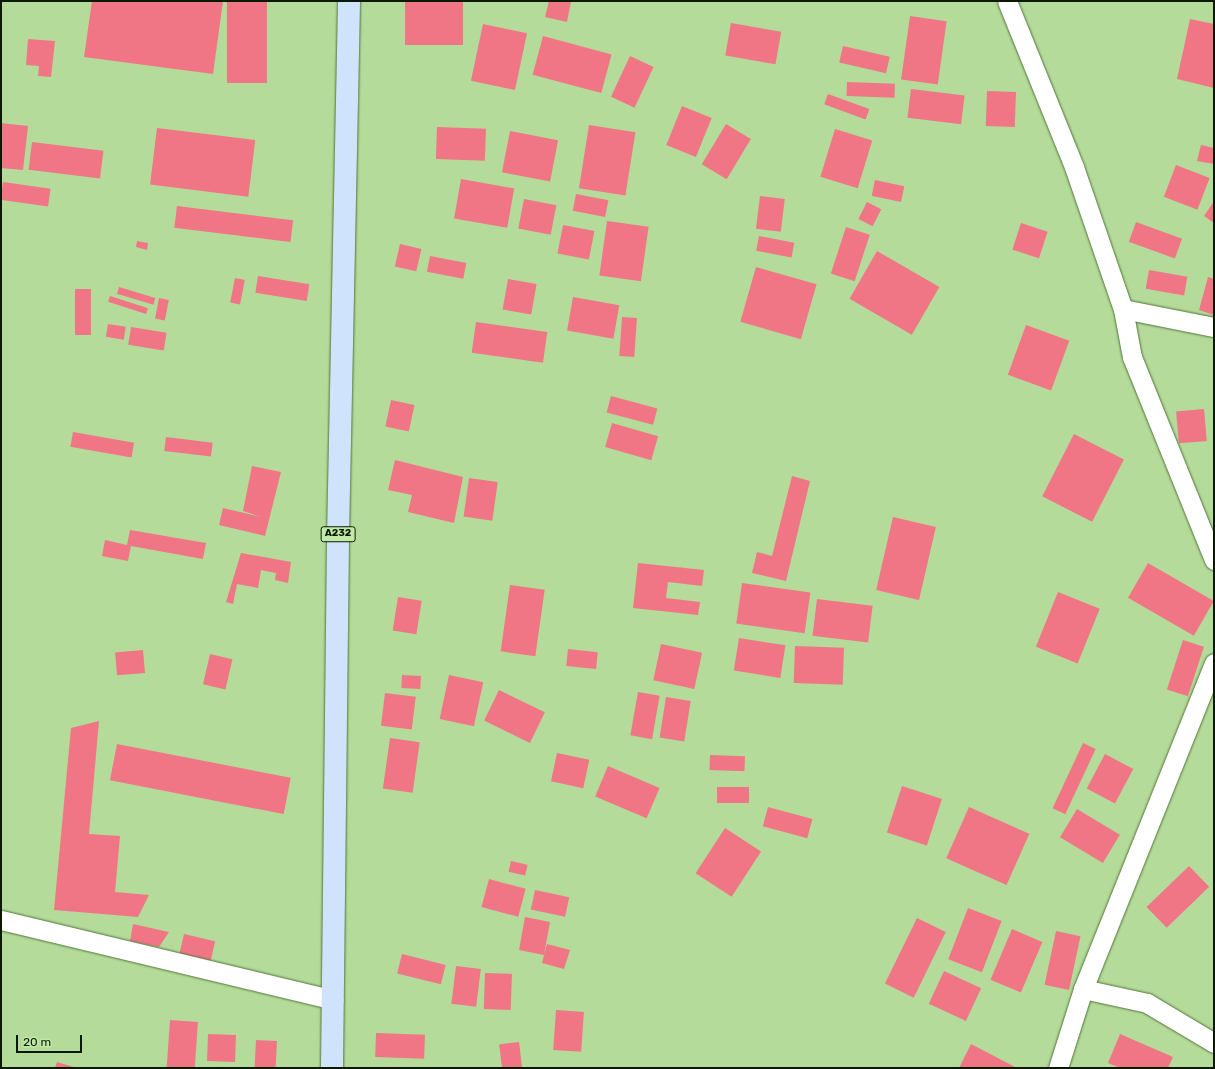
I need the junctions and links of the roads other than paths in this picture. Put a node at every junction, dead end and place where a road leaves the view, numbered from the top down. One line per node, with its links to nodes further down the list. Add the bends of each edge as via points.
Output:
1 (349, 1): 9 (main road, A232)
2 (1007, 1): 3 (street, via 1074,167)
3 (1123, 309): 4 (street); 5 (street, via 1132,357)
4 (1214, 327)
5 (1214, 560)
6 (1214, 663): 8 (street)
7 (1, 920): 9 (street)
8 (1083, 989): 10 (street, via 1146,1003); 12 (street)
9 (333, 1000): 11 (main road, A232)
10 (1214, 1043)
11 (332, 1068)
12 (1058, 1068)

